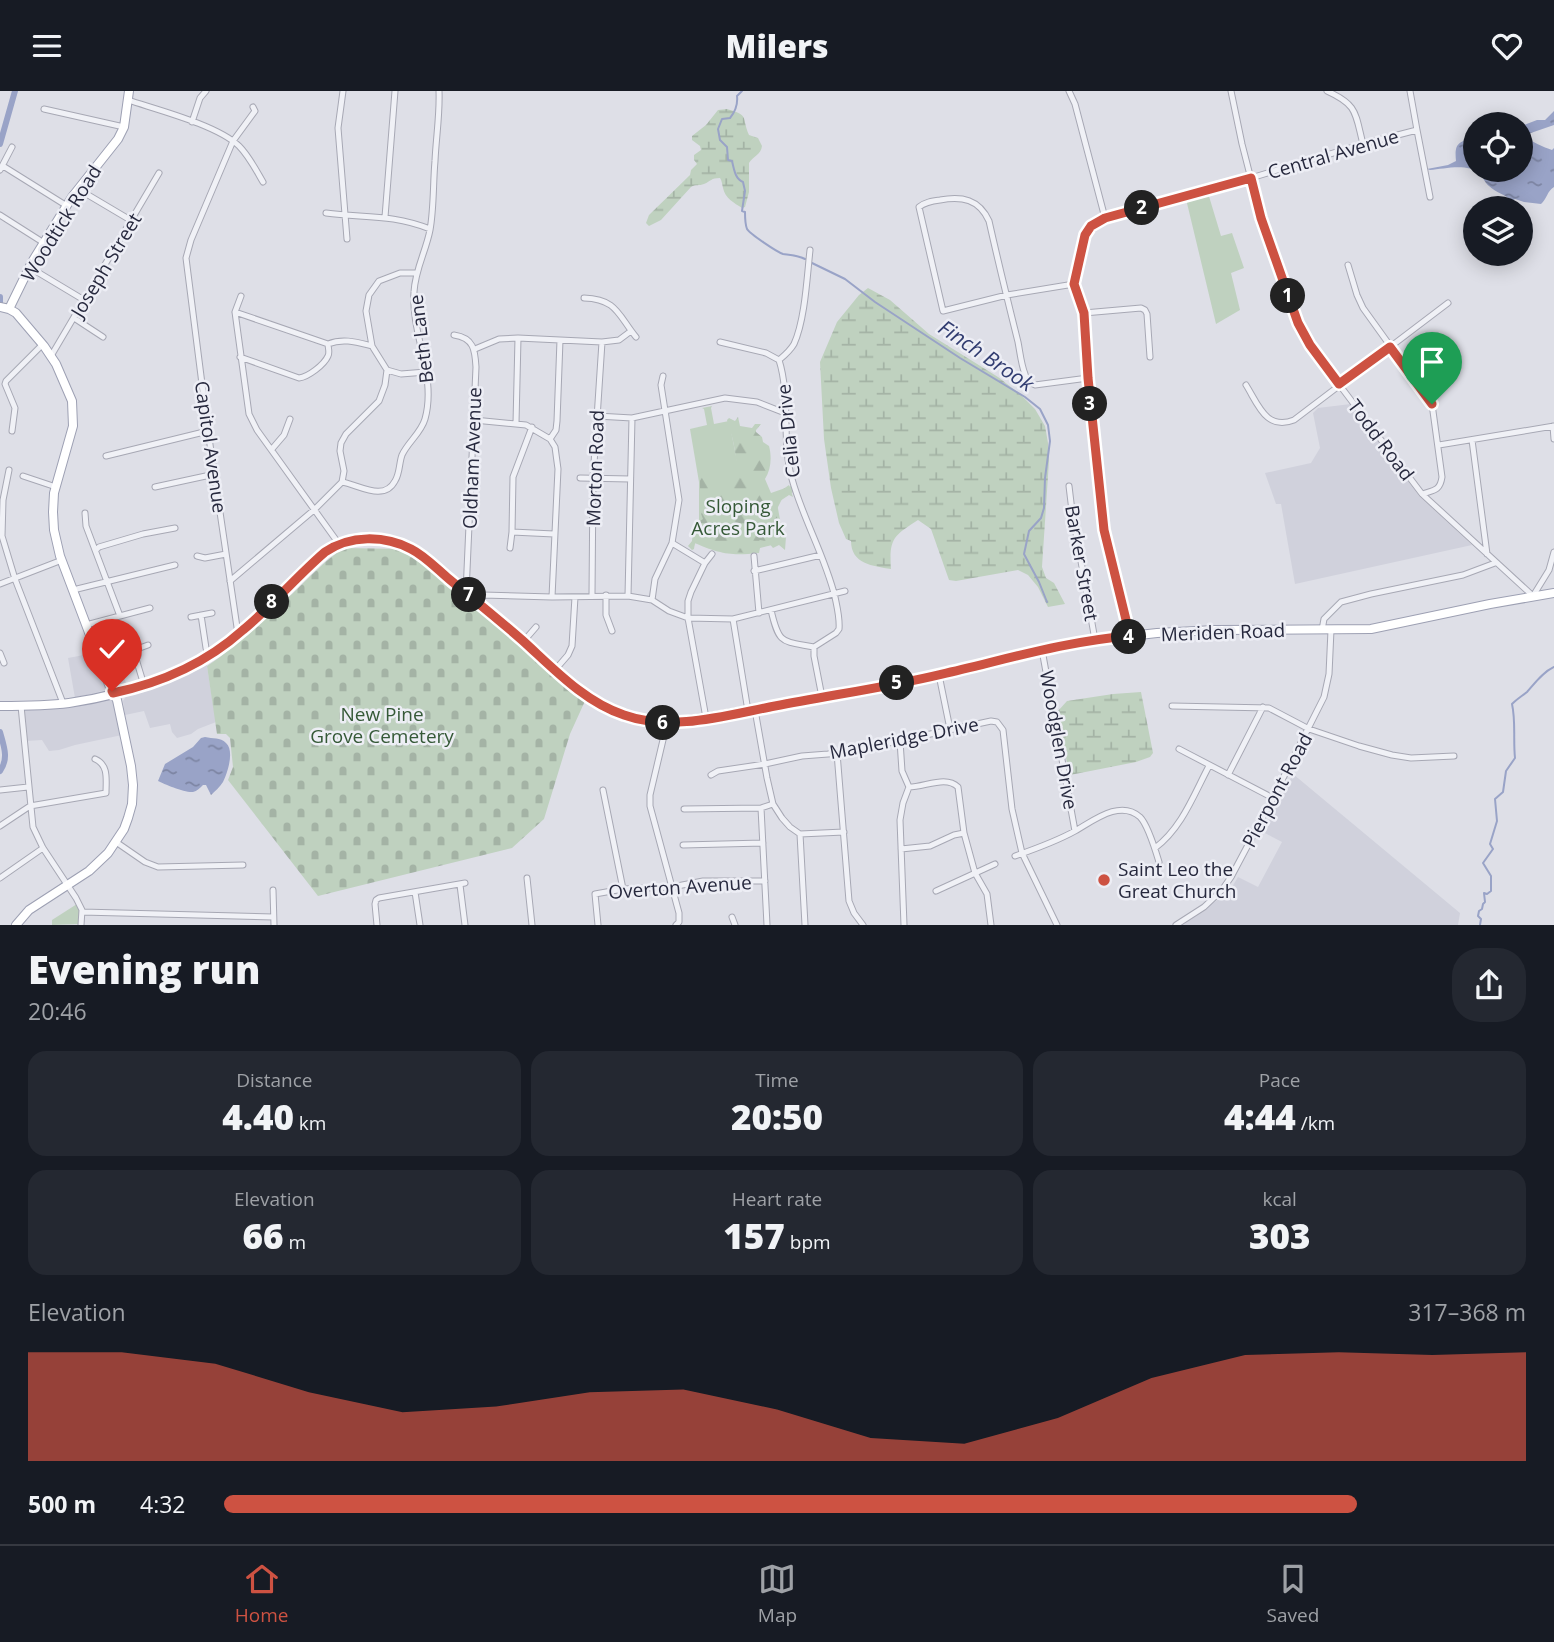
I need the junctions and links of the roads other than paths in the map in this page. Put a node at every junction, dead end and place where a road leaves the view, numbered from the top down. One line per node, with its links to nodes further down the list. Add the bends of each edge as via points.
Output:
1 (206, 91): 12 (street)
2 (342, 91): 27 (street, via 338,128)
3 (395, 91): 28 (street)
4 (439, 91): 31 (street, Beth Lane)
5 (1069, 91): 29 (street)
6 (1231, 91): 20 (street, Todd Road)
7 (1327, 91): 16 (street, via 1349,103)
8 (1410, 91): 14 (street, Central Avenue)
9 (129, 96): 12 (street); 13 (main road, Woodtick Road)
10 (253, 107): 15 (street, via 255,111)
11 (44, 109): 13 (street)
12 (192, 122): 15 (street)
13 (124, 127): 22 (main road, Woodtick Road)
14 (1417, 130): 16 (street, Central Avenue); 23 (street)
15 (233, 141): 21 (street); 81 (street, Capitol Avenue, via 186,258)
16 (1363, 144): 20 (street, Central Avenue)
17 (12, 147): 18 (street)
18 (2, 168): 24 (street)
19 (159, 173): 30 (street, Joseph Street)
20 (1251, 178): 29 (street, Central Avenue); 69 (street, Todd Road, via 1298,323)
21 (263, 182)
22 (78, 190): 24 (main road, Woodtick Road); 30 (street)
23 (1430, 197)
24 (67, 206): 33 (main road, Woodtick Road)
25 (326, 213): 27 (street)
26 (0, 215): 33 (street)
27 (345, 215): 28 (street); 32 (street)
28 (385, 217): 31 (street)
29 (1105, 218): 38 (street, via 1085,235)
30 (132, 221): 42 (street, Joseph Street)
31 (430, 229): 37 (street, Beth Lane)
32 (347, 239)
33 (44, 243): 36 (main road, Woodtick Road)
34 (810, 250): 64 (street, via 795,342)
35 (1348, 265): 59 (street, via 1363,308)
36 (29, 267): 42 (street); 44 (main road, Woodtick Road)
37 (416, 273): 58 (street, via 379,281 369,295 366,311); 66 (street, Beth Lane, via 413,308)
38 (1074, 284): 39 (street); 46 (street)
39 (1007, 295): 39 (street, via 989,221 978,204 949,198 922,204 919,211 943,311); 68 (street, via 1030,383)
40 (241, 296): 45 (street)
41 (584, 297): 48 (street, via 607,302)
42 (84, 300): 47 (street, Joseph Street)
43 (1448, 303): 59 (street)
44 (4, 308): 56 (main road, via 16,313)
45 (235, 312): 57 (street); 62 (street)
46 (1084, 313): 63 (street, via 1141,308 1147,314); 68 (street)
47 (74, 318): 50 (street); 61 (street, Joseph Street)
48 (631, 331): 51 (street); 54 (street, via 619,340)
49 (454, 335): 60 (street)
50 (103, 337)
51 (636, 337)
52 (518, 338): 53 (street); 60 (street, via 499,339); 77 (street)
53 (560, 340): 54 (street); 82 (street, via 557,421)
54 (602, 342): 73 (street, Morton Road)
55 (720, 342): 64 (street, Celia Drive)
56 (43, 344): 61 (main road); 80 (street, via 6,381 15,408)
57 (328, 344): 58 (street, via 347,340); 62 (street, via 328,357 304,378)
58 (372, 345): 65 (street)
59 (1390, 347): 69 (street); 85 (street, via 1432,404)
60 (475, 349): 76 (street, Oldham Avenue)
61 (51, 356): 96 (main road, via 71,397 74,415)
62 (240, 357): 86 (street, via 249,414)
63 (1150, 357)
64 (779, 360): 72 (street, Celia Drive)
65 (387, 370): 66 (street, via 401,375); 94 (street, via 379,401 341,443)
66 (426, 372): 94 (street, Beth Lane, via 424,421 403,453 393,484 379,492)
67 (663, 376): 71 (street)
68 (1088, 378): 151 (street, via 1104,530)
69 (1339, 384): 70 (street, via 1286,424 1270,421); 98 (street, Todd Road)
70 (1247, 385)
71 (664, 411): 72 (street, via 725,398 757,402); 74 (street); 104 (street, via 679,500)
72 (785, 413): 111 (street, Celia Drive, via 791,477)
73 (597, 415): 74 (street); 92 (street, Morton Road)
74 (632, 418): 93 (street)
75 (290, 419): 86 (street)
76 (474, 420): 77 (street); 126 (street, Oldham Avenue)
77 (516, 423): 79 (street)
78 (1554, 426): 83 (street); 84 (street)
79 (532, 428): 82 (street); 102 (street, via 513,477)
80 (12, 431)
81 (208, 431): 87 (street); 89 (street, Capitol Avenue)
82 (550, 439): 103 (street, via 558,469)
83 (1554, 439)
84 (1472, 440): 85 (street); 112 (street)
85 (1439, 445): 98 (street, via 1441,485)
86 (272, 449): 99 (street)
87 (106, 456)
88 (9, 470): 120 (street, via 2,536)
89 (215, 474): 97 (street); 109 (street, Capitol Avenue)
90 (23, 476): 96 (street)
91 (580, 478): 92 (street)
92 (593, 479): 93 (street); 129 (street, Morton Road)
93 (630, 479): 131 (street)
94 (342, 482): 99 (street)
95 (1069, 486): 152 (street, Barker Street)
96 (56, 487): 115 (main road, via 53,523)
97 (155, 487)
98 (1422, 494): 112 (street, Todd Road)
99 (315, 509): 105 (street); 121 (street)
100 (85, 513): 107 (street)
101 (175, 529): 107 (street)
102 (512, 532): 103 (street); 106 (street)
103 (554, 534): 133 (street)
104 (672, 543): 116 (street); 136 (street, via 654,579)
105 (339, 544): 126 (main road, Meriden Road, via 375,539 409,548); 150 (main road, Meriden Road, via 311,564)
106 (510, 548)
107 (96, 550): 122 (street)
108 (1554, 551): 132 (street, via 1549,570)
109 (226, 554): 113 (street); 121 (street, Capitol Avenue)
110 (712, 554): 116 (street)
111 (821, 555): 119 (street); 128 (street, Celia Drive)
112 (1487, 555): 117 (street, Todd Road)
113 (197, 556)
114 (754, 556): 119 (street)
115 (62, 560): 120 (street); 124 (main road)
116 (705, 563): 144 (street, via 688,601)
117 (1495, 563): 132 (street, Todd Road); 148 (street, via 1463,575 1341,603 1324,619)
118 (175, 565): 122 (street)
119 (754, 571): 140 (street)
120 (15, 579): 123 (street); 165 (street)
121 (230, 581): 150 (street, Capitol Avenue)
122 (108, 582): 124 (street); 142 (street)
123 (0, 584)
124 (73, 590): 146 (main road)
125 (845, 591): 128 (street)
126 (466, 593): 135 (main road, Meriden Road)
127 (1554, 593): 132 (main road, Meriden Road)
128 (834, 594): 138 (street); 155 (street, Celia Drive, via 839,629)
129 (592, 595): 130 (street); 134 (street)
130 (606, 595): 131 (street); 149 (street)
131 (628, 596): 136 (street)
132 (1533, 596): 148 (main road, Meriden Road, via 1381,628)
133 (552, 597): 134 (street); 135 (street, via 483,595)
134 (575, 597): 160 (street, via 572,646)
135 (474, 600): 153 (main road, Meriden Road)
136 (652, 600): 144 (street)
137 (150, 608): 142 (street)
138 (771, 610): 140 (street); 155 (street, via 779,637)
139 (212, 613): 141 (street)
140 (759, 613): 145 (street)
141 (201, 615): 143 (street); 158 (street)
142 (120, 616): 146 (street)
143 (191, 617)
144 (688, 618): 145 (street); 171 (street)
145 (733, 619): 170 (street)
146 (86, 625): 163 (main road)
147 (536, 627): 153 (street)
148 (1326, 630): 151 (main road, Meriden Road); 174 (street, Pierpont Road, via 1329,674)
149 (612, 631)
150 (238, 634): 158 (main road, Meriden Road)
151 (1130, 636): 152 (main road, Meriden Road)
152 (1096, 640): 156 (main road, Meriden Road)
153 (523, 642): 160 (main road, Meriden Road)
154 (148, 645): 162 (street, via 137,649)
155 (814, 647): 164 (street)
156 (1042, 650): 161 (main road, Meriden Road); 194 (street, Woodglen Drive)
157 (0, 653): 159 (street)
158 (209, 656): 162 (main road, Meriden Road)
159 (4, 663)
160 (555, 670): 172 (main road, Meriden Road, via 619,714)
161 (939, 675): 164 (main road, Meriden Road); 173 (street)
162 (144, 685): 163 (main road, Meriden Road)
163 (113, 693): 165 (main road, Meriden Road); 198 (main road, via 133,785 128,818)
164 (821, 697): 170 (main road, Meriden Road)
165 (63, 703): 167 (main road, Meriden Road)
166 (0, 706): 167 (main road, Meriden Road)
167 (21, 706): 184 (street)
168 (1172, 706): 169 (street)
169 (1263, 707): 174 (street); 183 (street)
170 (751, 710): 171 (main road, Meriden Road); 180 (street)
171 (706, 718): 172 (main road, Meriden Road)
172 (667, 723): 214 (street, via 650,806)
173 (950, 729): 175 (street, Mapleridge Drive); 204 (street, Mapleridge Drive, via 990,721 1002,727)
174 (1309, 729): 178 (street, via 1392,755); 188 (street, Pierpont Road)
175 (900, 741): 177 (street, Mapleridge Drive); 185 (street, via 902,771)
176 (1179, 749): 181 (street)
177 (837, 753): 180 (street, Mapleridge Drive); 195 (street)
178 (1454, 756)
179 (96, 759): 190 (street, via 105,767 106,793)
180 (765, 764): 182 (street, Mapleridge Drive); 189 (street)
181 (1209, 766): 183 (street); 202 (street, via 1175,829)
182 (711, 775)
183 (1227, 775): 188 (street)
184 (28, 787): 186 (street); 190 (street)
185 (909, 787): 196 (street, via 953,782 958,787); 203 (street, via 900,820)
186 (0, 790)
187 (603, 790): 215 (street)
188 (1273, 798): 239 (street, Pierpont Road, via 1222,890)
189 (774, 804): 192 (street); 197 (street)
190 (30, 806): 193 (street); 201 (street)
191 (684, 809): 192 (street)
192 (761, 809): 199 (street)
193 (0, 826)
194 (1075, 831): 202 (street, via 1093,819 1127,810 1140,817); 204 (street)
195 (844, 832): 197 (street); 236 (street, via 849,901)
196 (964, 833): 203 (street, via 930,846); 209 (street)
197 (800, 834): 235 (street)
198 (116, 842): 208 (street, via 158,867); 213 (main road, via 97,864)
199 (763, 843): 200 (street); 212 (street)
200 (683, 845)
201 (43, 848): 210 (street); 213 (street)
202 (1155, 848): 206 (street)
203 (901, 849): 237 (street)
204 (1022, 853): 205 (street); 238 (street, Mapleridge Drive)
205 (1015, 856)
206 (1159, 862)
207 (995, 864): 209 (street)
208 (243, 865)
209 (975, 873): 217 (street); 224 (street, via 987,894)
210 (0, 878)
211 (527, 878): 231 (street)
212 (765, 881): 214 (street, Overton Avenue, via 702,881); 234 (street)
213 (68, 884): 219 (street); 225 (main road, via 29,910)
214 (672, 887): 215 (street, Overton Avenue); 223 (street)
215 (623, 889): 232 (street, Overton Avenue, via 595,894)
216 (273, 890): 222 (street)
217 (936, 891)
218 (415, 892): 228 (street, via 376,900); 229 (street); 230 (street, via 463,884)
219 (82, 912): 220 (street); 226 (street)
220 (188, 916): 222 (street); 227 (street)
221 (732, 917): 233 (street)
222 (273, 921)
223 (677, 923)
224 (989, 924)
225 (16, 925)
226 (81, 925)
227 (188, 925)
228 (377, 925)
229 (419, 925)
230 (464, 925)
231 (532, 925)
232 (598, 925)
233 (735, 925)
234 (766, 925)
235 (805, 925)
236 (863, 925)
237 (904, 925)
238 (1057, 925)
239 (1176, 925)

